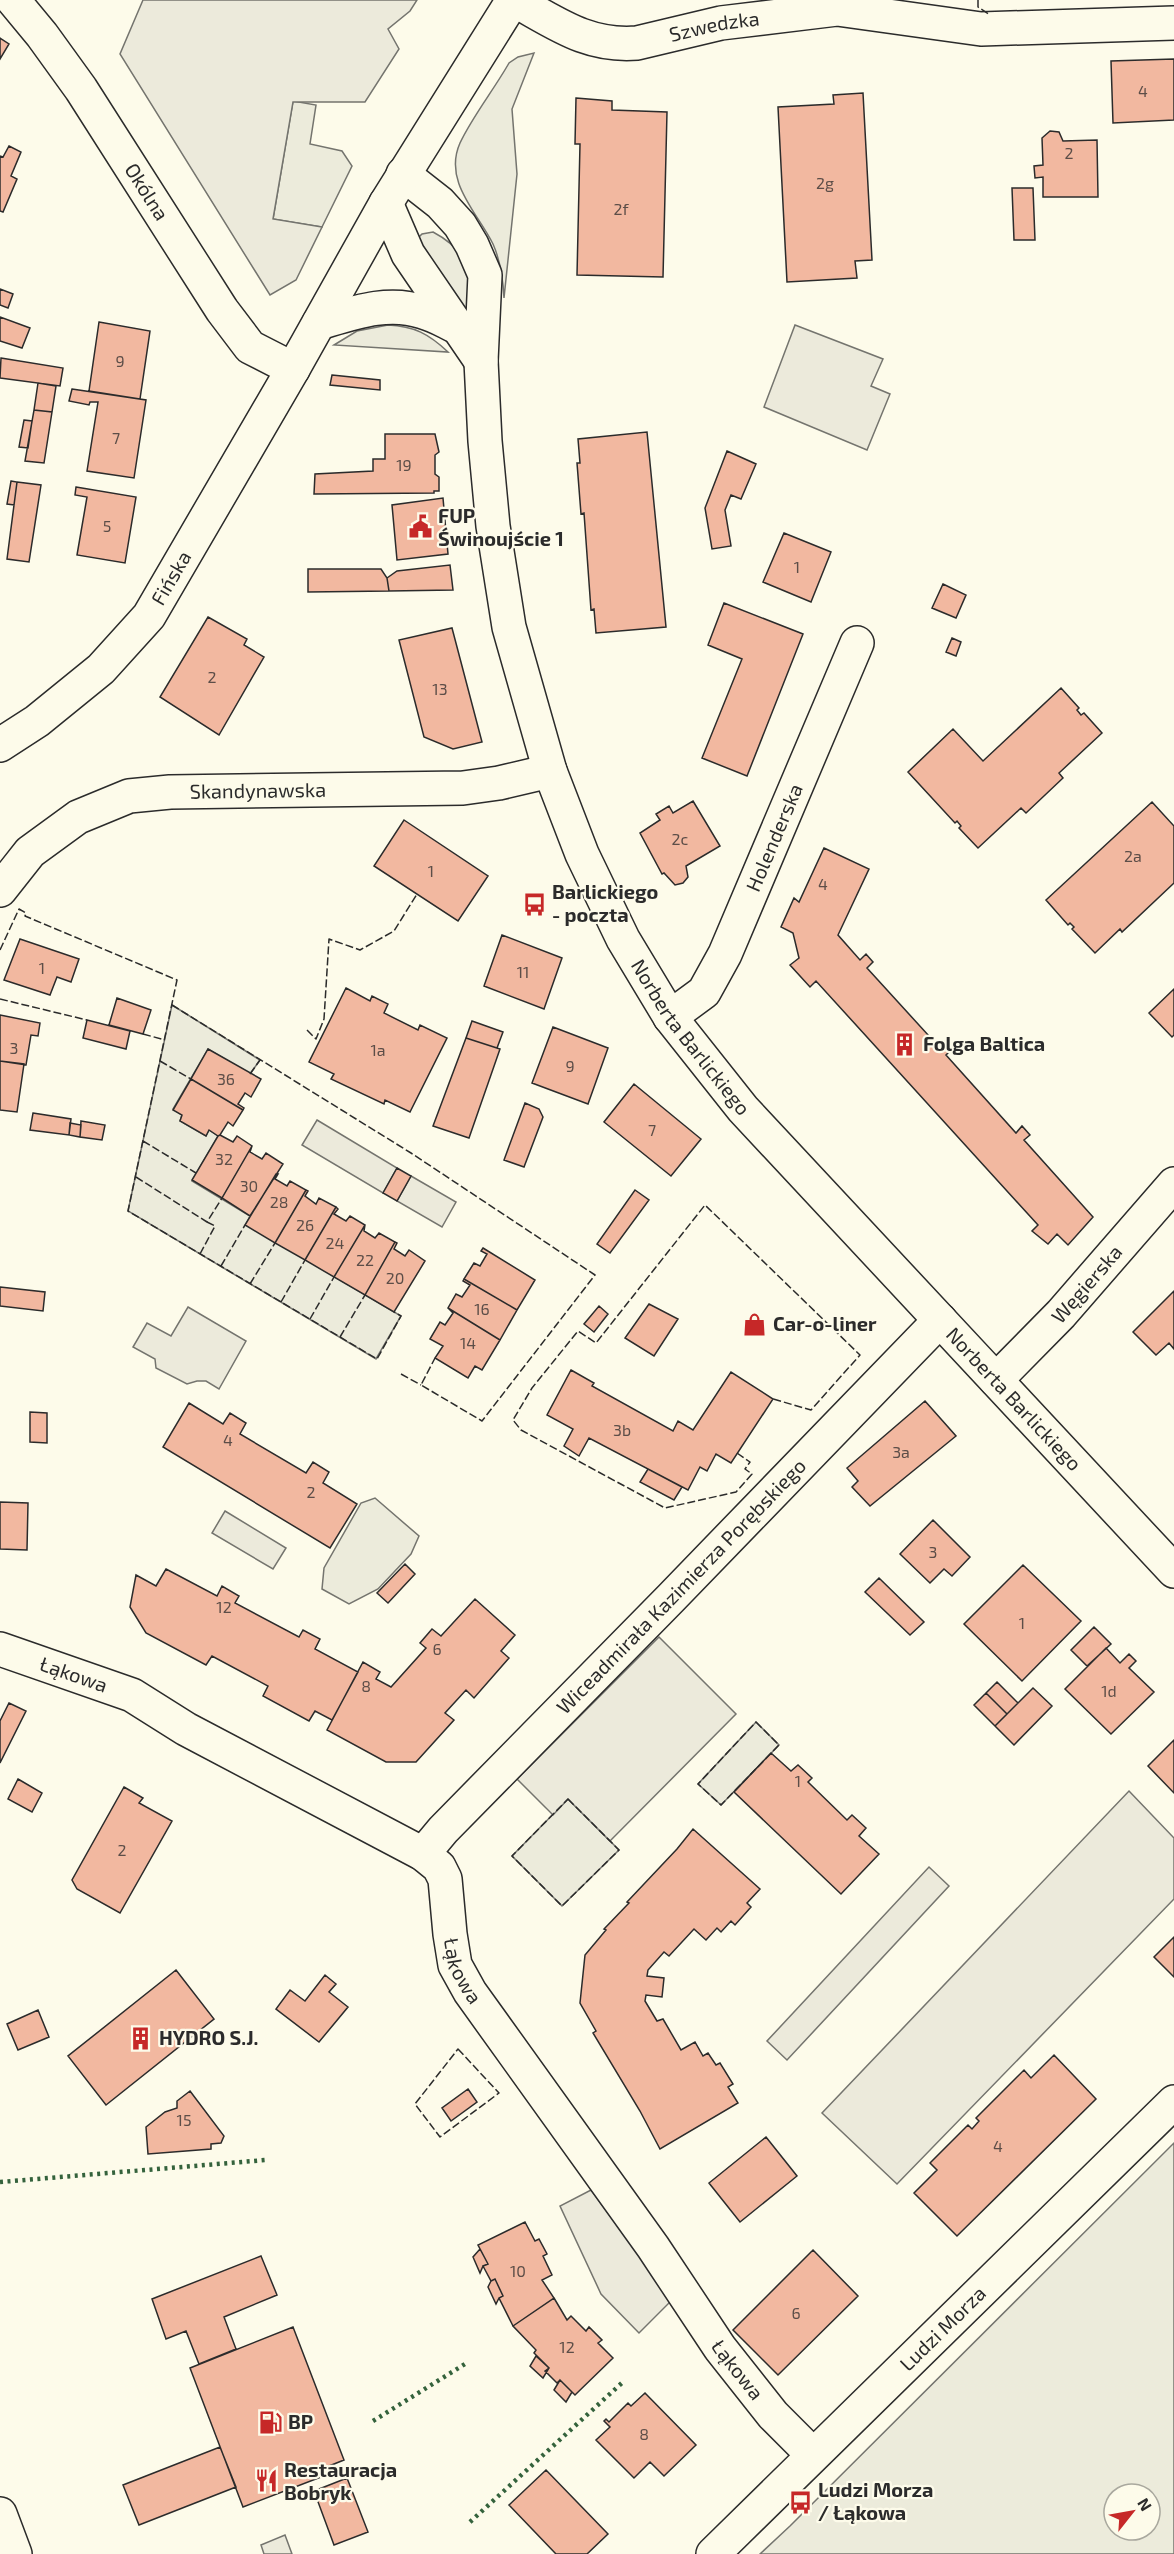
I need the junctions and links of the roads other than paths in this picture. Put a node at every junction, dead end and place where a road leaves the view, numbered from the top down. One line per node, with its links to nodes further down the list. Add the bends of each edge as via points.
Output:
1 (14, 0): 9 (street, Okólna, via 81,89 222,310 250,347)
2 (514, 0): 3 (street, Szwedzka, via 578,36 616,44 637,43 721,23 837,9 981,29); 4 (street)
3 (1174, 23)
4 (404, 174): 5 (street); 8 (street, Norberta Barlickiego, via 460,225 485,274)
5 (386, 204): 6 (street); 7 (street, via 408,254)
6 (319, 323): 7 (street, via 389,306 423,311); 9 (street)
7 (457, 327): 8 (street)
8 (481, 361): 12 (street, Norberta Barlickiego, via 493,526 507,615)
9 (293, 369): 11 (street, Fińska, via 148,616 101,669 37,721)
10 (857, 643): 14 (street, Holenderska, via 725,954 704,992)
11 (0, 745)
12 (550, 771): 13 (street, Skandynawska, via 463,788 170,792 129,796 78,818 30,852); 14 (street, Norberta Barlickiego, via 582,855 622,939)
13 (0, 890)
14 (670, 1017): 16 (street, Norberta Barlickiego, via 743,1109)
15 (1174, 1184): 17 (street, Węgierska, via 1061,1314)
16 (940, 1320): 17 (street, Norberta Barlickiego); 20 (street, Wiceadmirała Kazimierza Porębskiego)
17 (996, 1380): 18 (street, Norberta Barlickiego)
18 (1174, 1571)
19 (0, 1649): 20 (street, Łąkowa, via 132,1695 186,1729)
20 (423, 1854): 22 (street, Łąkowa, via 439,1867 445,1879 455,1965 470,1992 720,2348 773,2415)
21 (1174, 2102): 22 (street, Ludzi Morza)
22 (812, 2454): 25 (street, Ludzi Morza)
23 (0, 2514): 24 (street)
24 (15, 2554)
25 (712, 2554)

